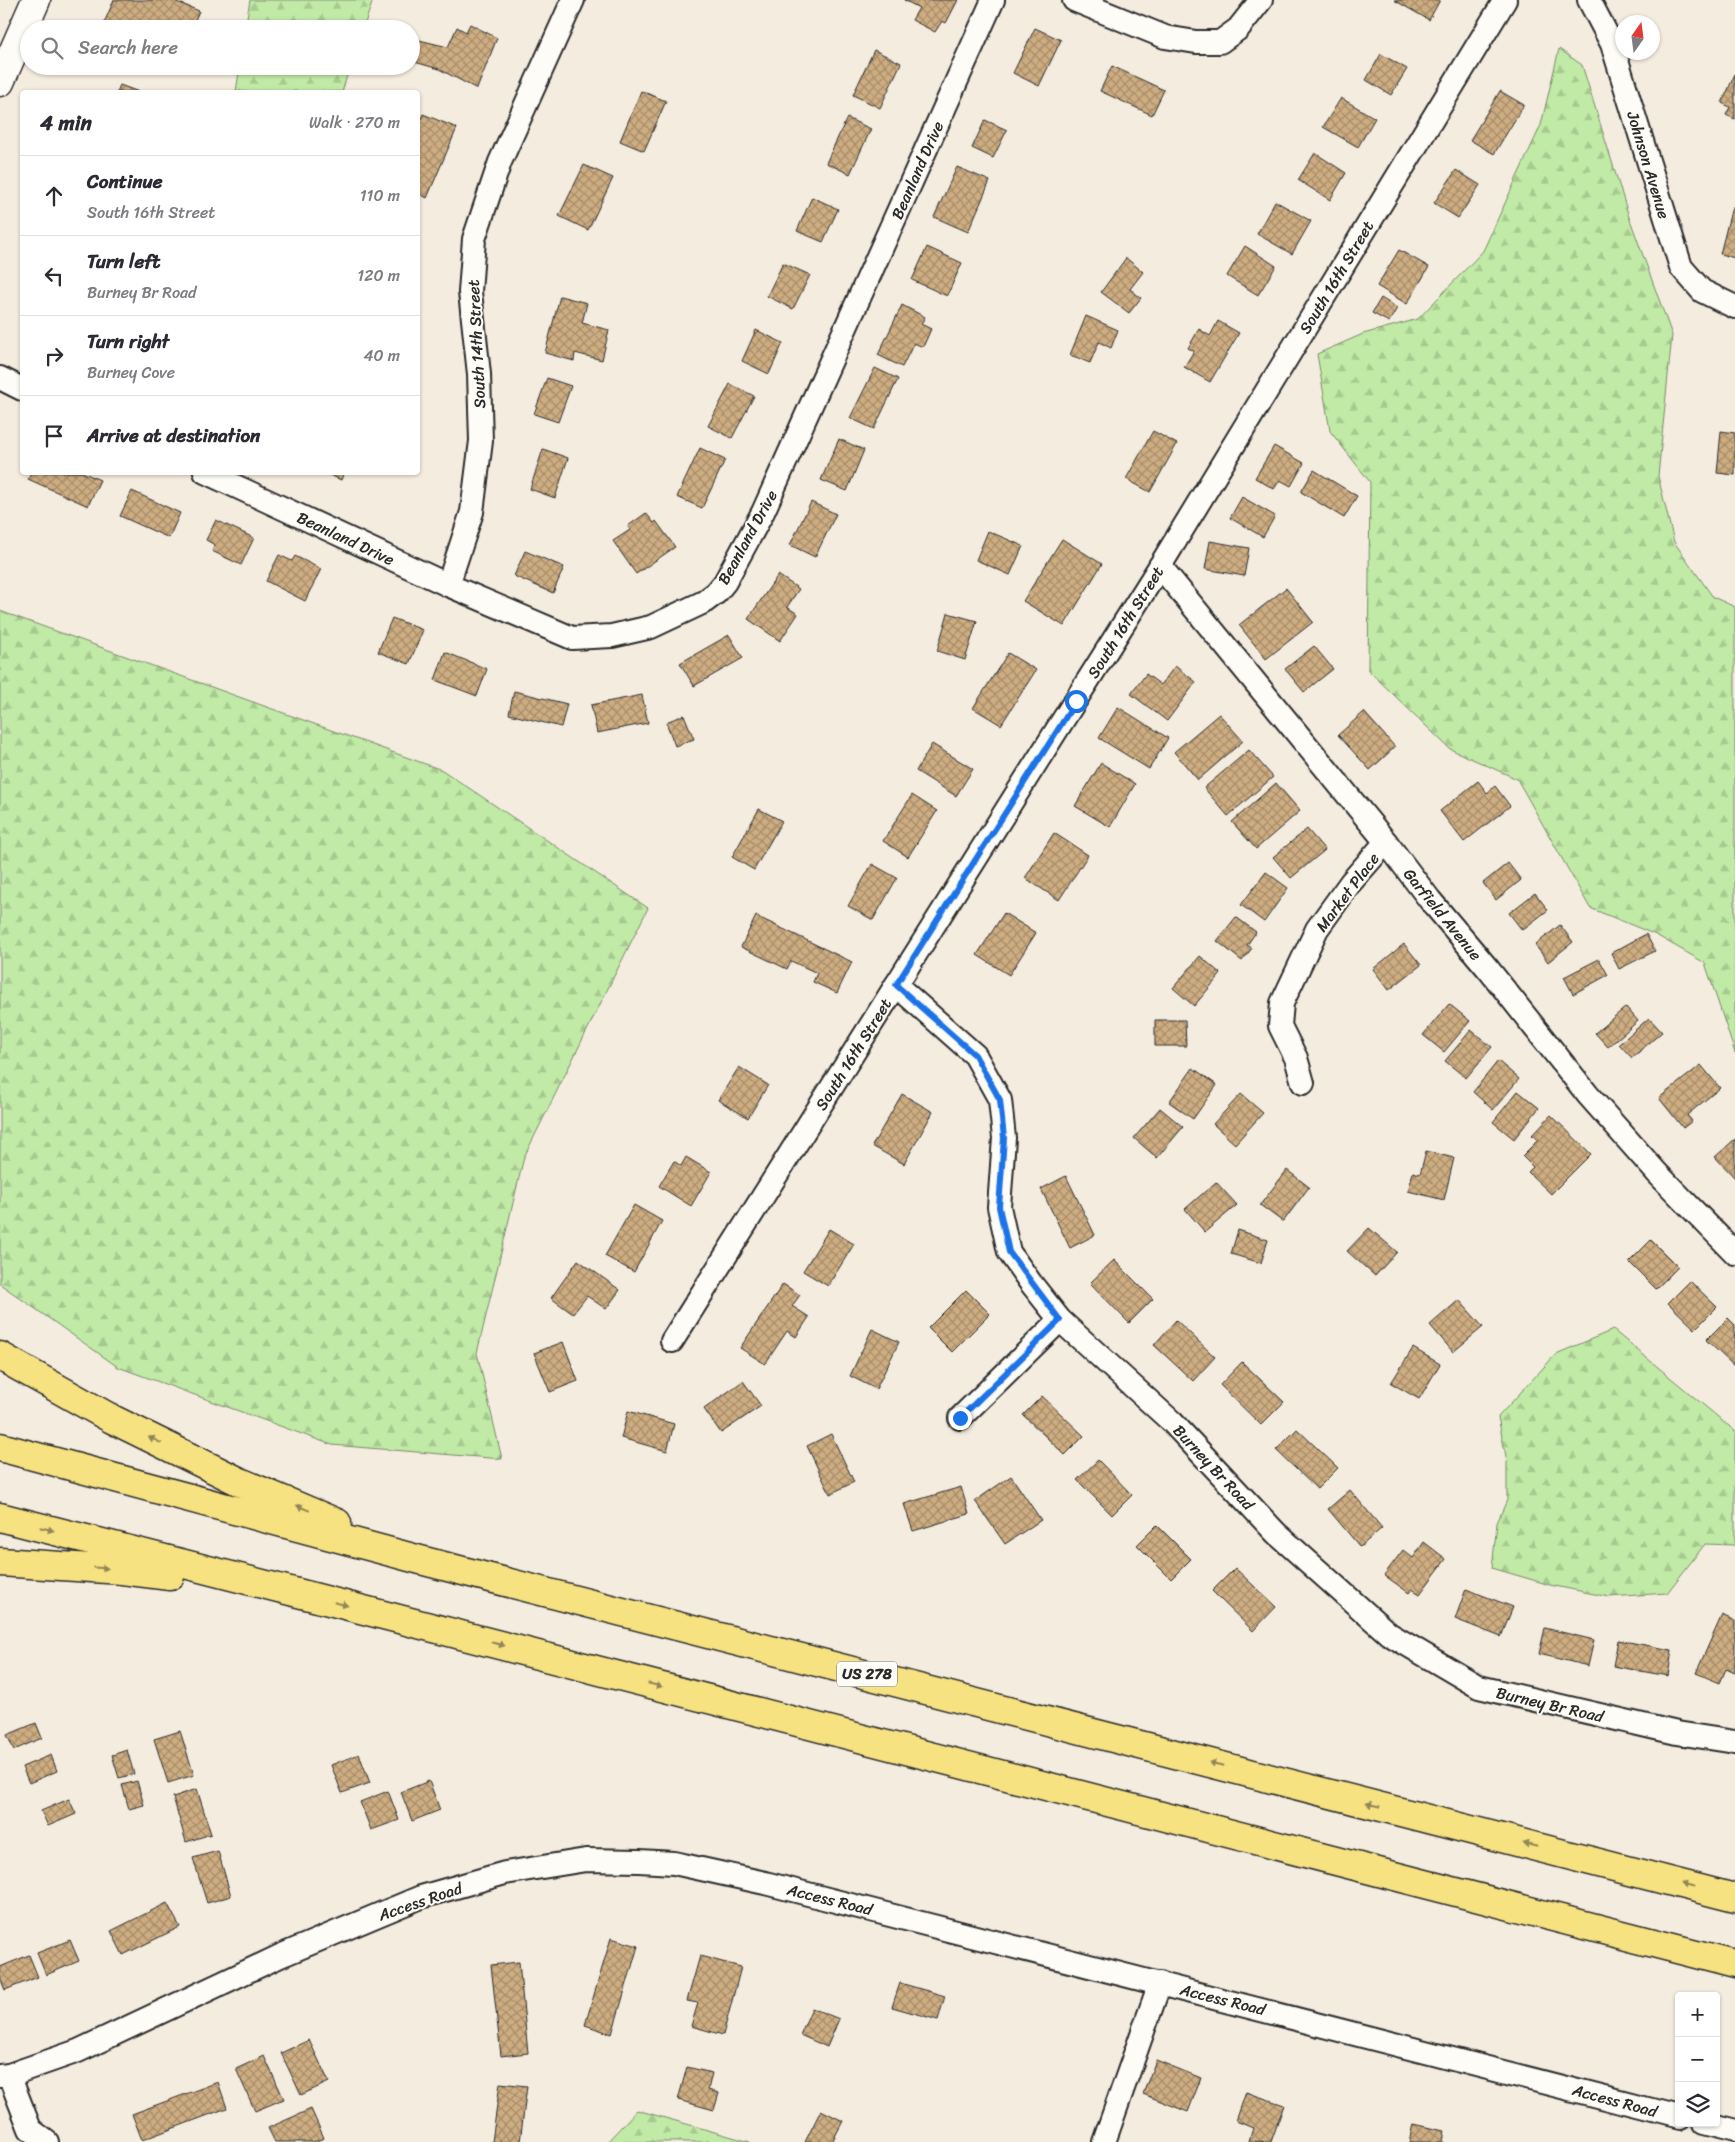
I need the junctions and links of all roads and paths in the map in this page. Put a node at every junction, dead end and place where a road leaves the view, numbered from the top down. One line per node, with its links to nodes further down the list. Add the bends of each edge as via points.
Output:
1 (36, 0): 8 (street)
2 (573, 0): 17 (street, South 14th Street, via 500,162 474,239 470,292 479,374 481,441 472,512)
3 (993, 0): 17 (street, Beanland Drive, via 763,512 716,593 651,627 612,636 572,638)
4 (1074, 0): 5 (street, via 1165,37 1220,42 1238,29)
5 (1261, 0)
6 (1505, 0): 16 (street, South 16th Street)
7 (1589, 0): 12 (street, Johnson Avenue, via 1612,44 1681,267 1702,291)
8 (22, 20)
9 (20, 23): 10 (street)
10 (8, 41): 11 (street)
11 (0, 82)
12 (1735, 307)
13 (0, 378): 14 (street)
14 (20, 388)
15 (211, 475): 17 (street, Beanland Drive)
16 (1160, 566): 18 (street, Garfield Avenue); 19 (street, South 16th Street)
17 (448, 585)
18 (1386, 842): 20 (street, Market Place, via 1351,882 1317,930 1282,1003 1280,1026 1296,1058); 21 (street, Garfield Avenue, via 1588,1095 1657,1173)
19 (896, 985): 22 (street, Burney Br Road, via 975,1055 1000,1100 1004,1138 999,1207 1009,1252); 23 (street, South 16th Street)
20 (1302, 1084)
21 (1735, 1253)
22 (1060, 1320): 25 (street); 31 (street, Burney Br Road, via 1172,1422 1276,1533 1388,1634 1479,1687 1677,1734)
23 (672, 1341)
24 (0, 1356): 29 (highway, one-way to 24, via 240,1482 112,1419)
25 (960, 1418)
26 (0, 1447): 29 (highway, US 278)
27 (0, 1517): 30 (highway, one-way to 30)
28 (0, 1562): 30 (highway, one-way to 30, via 122,1570)
29 (428, 1562): 32 (highway, US 278, one-way to 29)
30 (298, 1593): 33 (highway, one-way to 33)
31 (1735, 1742)
32 (1735, 1898)
33 (1735, 1964)
34 (1160, 1983): 35 (street, Access Road, via 674,1863 586,1860 506,1873 421,1897 280,1956 78,2051); 36 (street, Access Road); 40 (street)
35 (4, 2075): 39 (street, via 30,2129)
36 (1675, 2116)
37 (1719, 2127): 38 (street)
38 (1735, 2131)
39 (48, 2142)
40 (1104, 2142)

